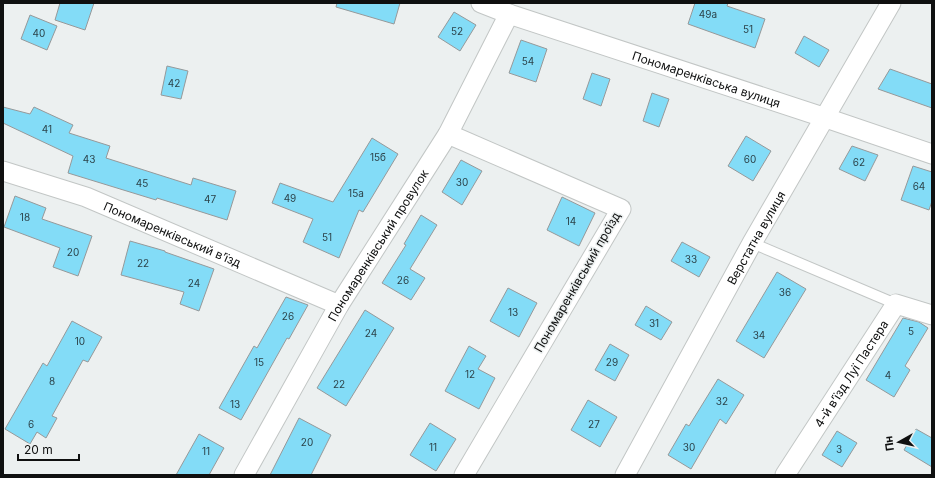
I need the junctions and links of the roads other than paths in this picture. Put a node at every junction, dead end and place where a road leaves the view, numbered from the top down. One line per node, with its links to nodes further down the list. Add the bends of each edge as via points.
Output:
1 (481, 3): 3 (street, Пономаренківська вулиця)
2 (891, 3): 4 (street, Верстатна вулиця)
3 (509, 14): 4 (street, Пономаренківська вулиця); 5 (street, Пономаренківський провулок)
4 (826, 118): 6 (street, Пономаренківська вулиця); 8 (street, Верстатна вулиця)
5 (448, 134): 10 (street, Пономаренківський провулок); 13 (street, Пономаренківський проїзд, via 621,209)
6 (932, 154)
7 (3, 171): 10 (street, Пономаренківський в’їзд, via 86,197)
8 (752, 243): 9 (lane); 14 (street, Верстатна вулиця)
9 (896, 304): 11 (street); 15 (street, 4-й в’їзд Луї Пастера)
10 (339, 306): 12 (street, Пономаренківський провулок)
11 (932, 315)
12 (244, 475)
13 (464, 475)
14 (625, 475)
15 (784, 475)

